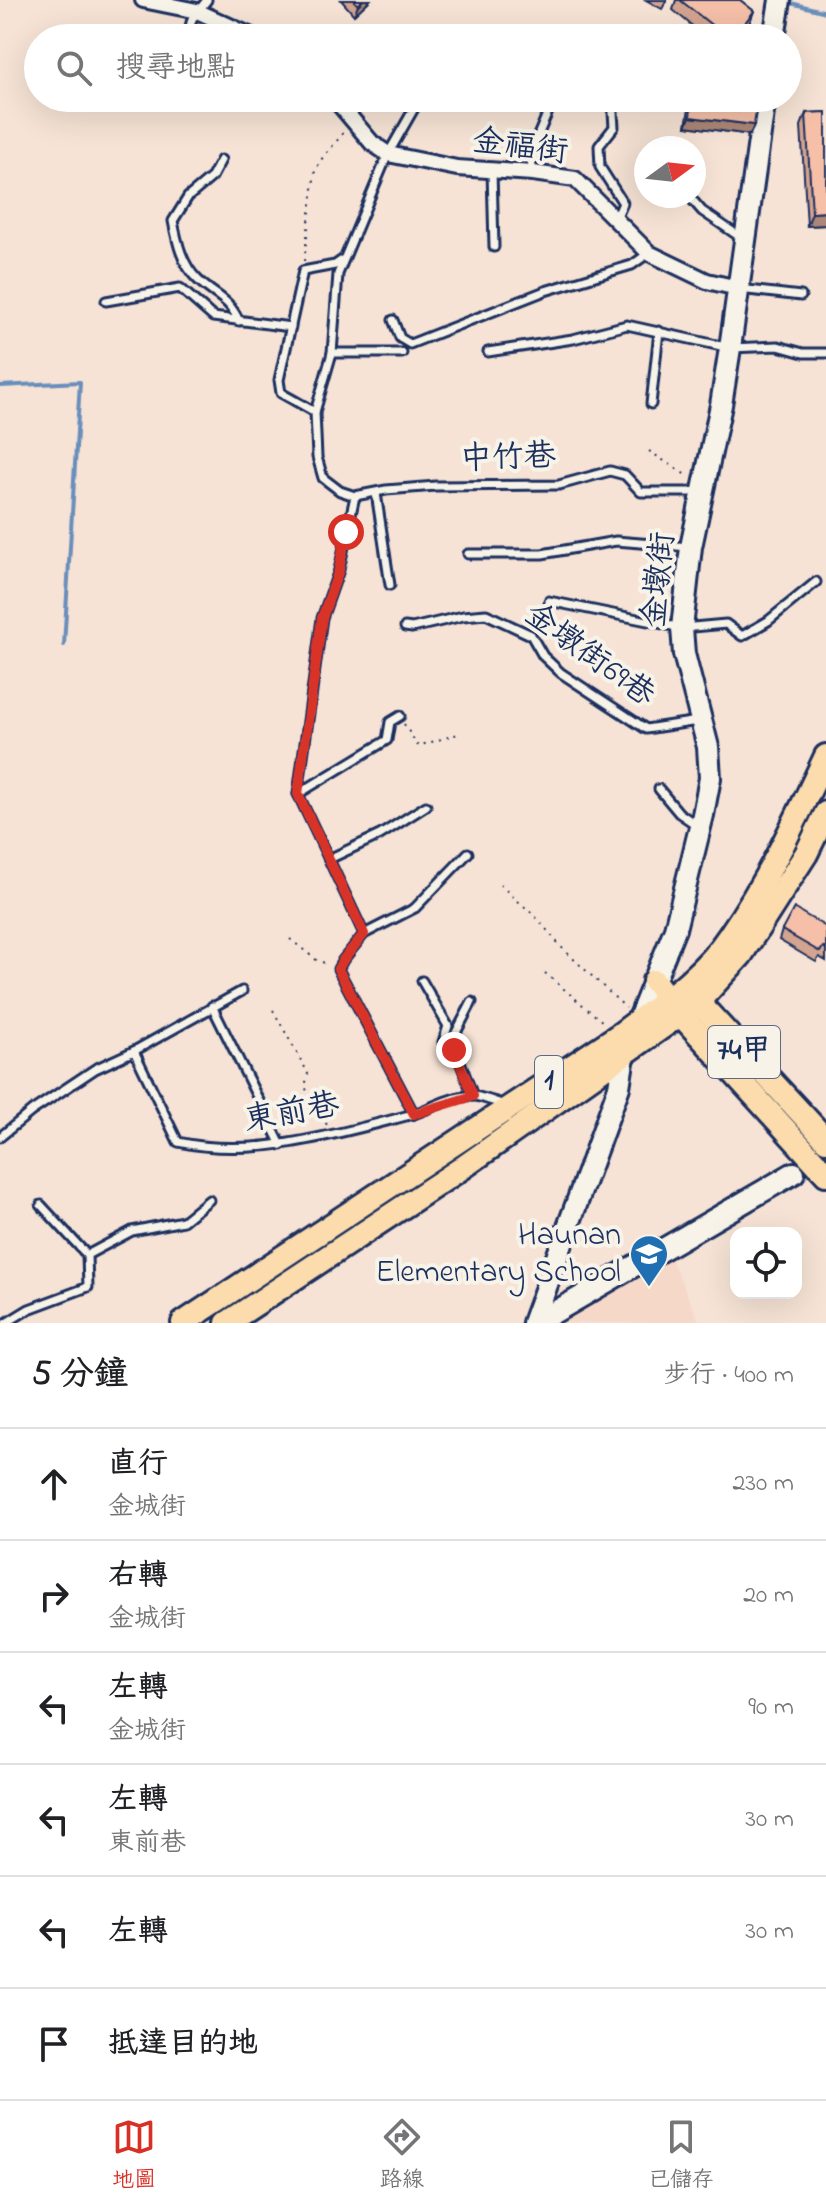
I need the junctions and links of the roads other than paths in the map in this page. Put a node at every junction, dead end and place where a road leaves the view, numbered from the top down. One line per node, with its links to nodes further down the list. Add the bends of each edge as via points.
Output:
1 (143, 0): 3 (street)
2 (780, 0): 6 (street)
3 (202, 6): 4 (lane); 5 (street)
4 (191, 24)
5 (232, 24)
6 (776, 24)
7 (347, 112): 12 (street)
8 (412, 112): 12 (lane)
9 (548, 112): 15 (lane, via 530,154)
10 (613, 112): 17 (lane, via 614,127 599,146 600,167 623,203)
11 (763, 112): 18 (street, 金墩街)
12 (388, 154): 14 (street, 金福街); 21 (lane)
13 (221, 160): 26 (lane, via 173,221 190,272 231,305)
14 (492, 171): 15 (street, 金福街); 19 (lane)
15 (533, 173): 17 (street, 金福街, via 575,179)
16 (699, 208): 18 (lane)
17 (616, 219): 20 (street, 金福街)
18 (744, 240): 22 (street, 金墩街)
19 (494, 247)
20 (649, 253): 22 (street, 金福街, via 707,281); 25 (lane, via 632,265 545,291 410,344 400,338)
21 (342, 260): 27 (lane, via 303,271); 31 (lane)
22 (738, 288): 23 (lane); 29 (street, 金墩街)
23 (801, 296)
24 (106, 301): 26 (lane, via 180,288 213,317)
25 (393, 320)
26 (239, 321): 27 (lane)
27 (291, 327): 35 (lane, via 281,393)
28 (659, 331): 29 (lane); 30 (lane, via 627,325); 34 (lane)
29 (730, 348): 33 (lane, via 778,346); 36 (street, 金墩街)
30 (488, 352)
31 (332, 353): 32 (lane); 35 (lane)
32 (402, 353)
33 (826, 353)
34 (651, 404)
35 (315, 412): 38 (lane, via 323,478)
36 (703, 488): 37 (lane, 中竹巷, via 641,492 625,475 610,471 559,485 436,486); 39 (street, 金墩街)
37 (376, 493): 38 (lane, 中竹巷); 42 (lane)
38 (355, 496): 50 (lane, via 322,618)
39 (691, 547): 40 (lane, via 616,541 542,554); 45 (street, 金墩街)
40 (468, 554)
41 (816, 582): 45 (lane, via 742,636 726,624)
42 (390, 585)
43 (549, 601): 45 (lane)
44 (405, 627): 47 (lane, 金墩街69巷, via 486,614 531,635 561,673 646,729)
45 (682, 628): 47 (street, 金墩街)
46 (400, 716): 50 (lane, via 390,722 387,740)
47 (700, 721): 53 (street, 金墩街, via 710,778)
48 (826, 756): 59 (main road, 1, via 728,938)
49 (659, 789): 53 (lane, via 679,813)
50 (298, 794): 55 (lane)
51 (426, 806): 55 (lane)
52 (826, 813): 59 (main road, 1, via 741,955)
53 (700, 827): 59 (street, 金墩街, via 675,929)
54 (468, 853): 56 (lane, via 415,908)
55 (329, 859): 56 (lane)
56 (364, 934): 67 (lane, via 338,969)
57 (422, 981): 62 (lane, via 448,1026 443,1042)
58 (242, 991): 61 (lane)
59 (677, 996): 63 (main road, 1); 63 (main road, 1, via 639,1020); 69 (main road, 74甲); 72 (main road, 74甲)
60 (472, 1002): 62 (lane)
61 (212, 1006): 64 (lane); 70 (lane)
62 (449, 1046): 65 (lane)
63 (621, 1046): 66 (main road, 1); 78 (main road, 1, via 462,1168); 79 (street, via 619,1087)
64 (134, 1051): 68 (lane, via 95,1069); 70 (lane, 東前巷, via 178,1142 221,1149)
65 (473, 1096): 66 (lane); 67 (lane, 東前巷)
66 (511, 1107): 77 (main road, 1)
67 (414, 1114): 70 (lane, 東前巷)
68 (0, 1137)
69 (826, 1140)
70 (281, 1145)
71 (794, 1173): 79 (street)
72 (826, 1174)
73 (209, 1200): 75 (lane, via 183,1221 132,1231)
74 (41, 1205): 75 (lane)
75 (87, 1255): 76 (lane, via 88,1287)
76 (6, 1323)
77 (183, 1323)
78 (227, 1323)
79 (535, 1323)

